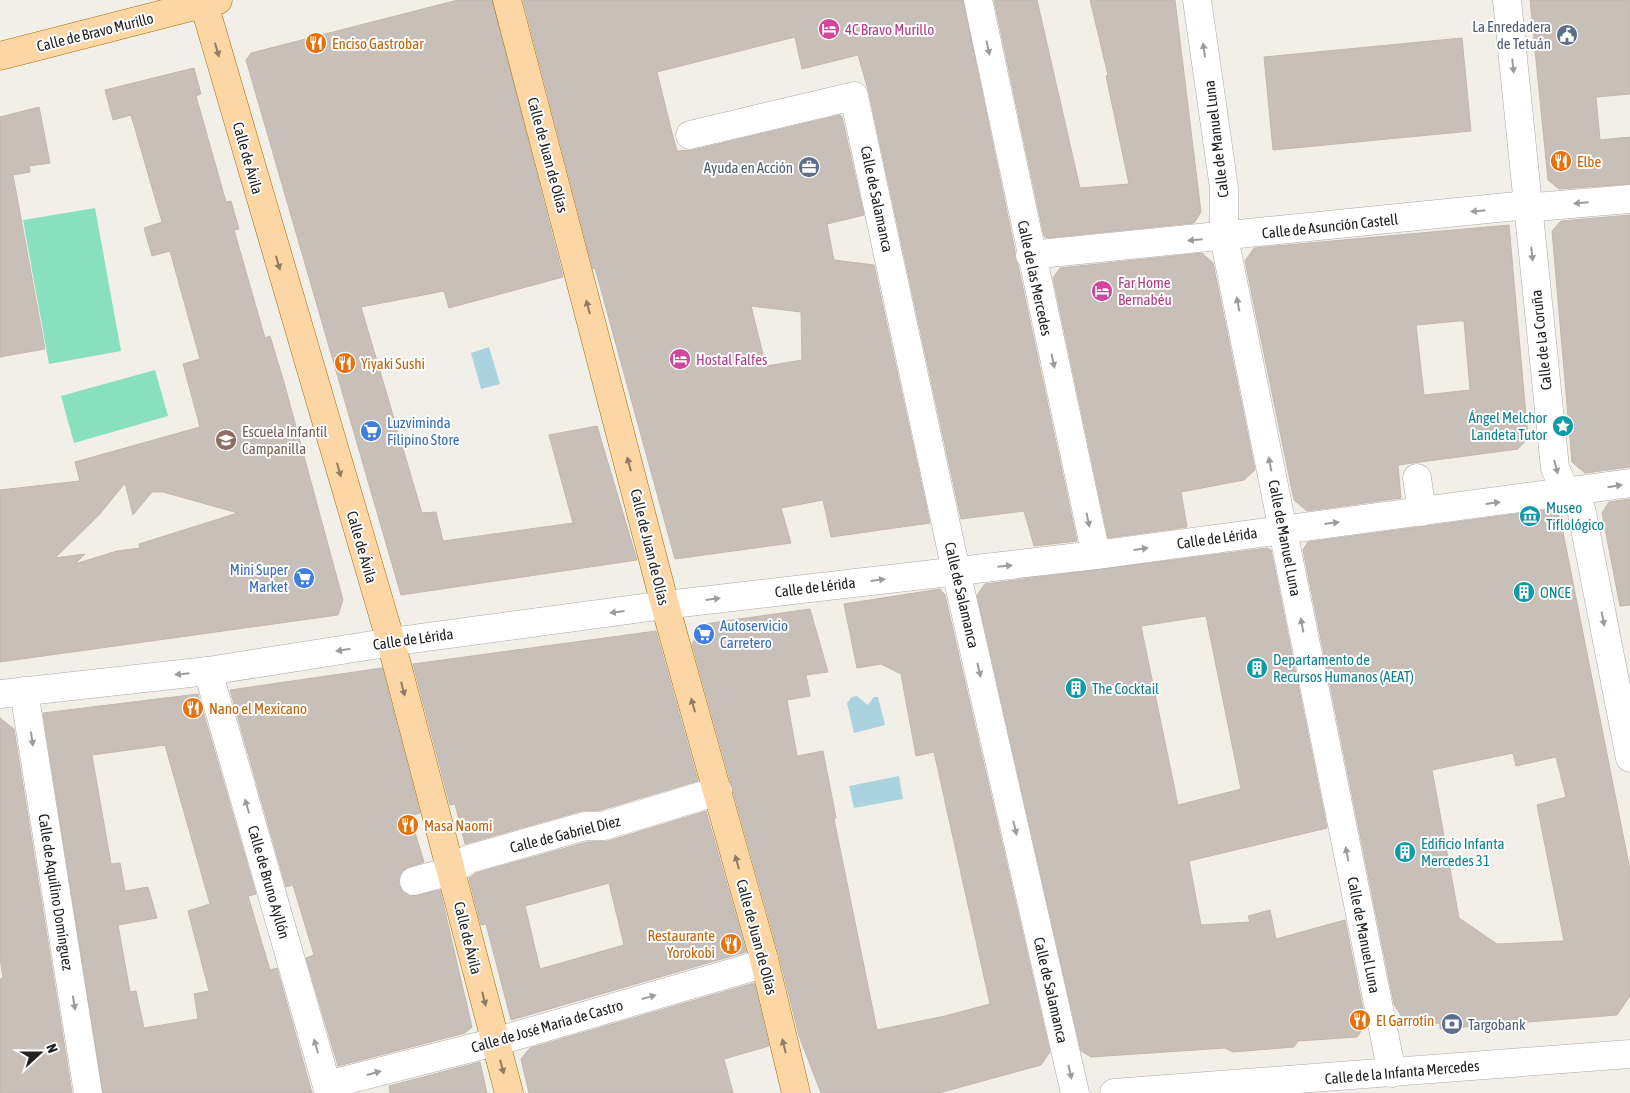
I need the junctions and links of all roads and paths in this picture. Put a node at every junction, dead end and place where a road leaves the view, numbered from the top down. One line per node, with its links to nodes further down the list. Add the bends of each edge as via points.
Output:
1 (507, 0): 19 (main road, Calle de Juan de Olías, one-way to 1)
2 (978, 0): 11 (street, Calle de las Mercedes, one-way to 11)
3 (1197, 0): 10 (street, Calle de Manuel Luna, one-way to 3, via 1224,188)
4 (1507, 0): 9 (street, Calle de La Coruña, one-way to 9)
5 (208, 1): 6 (main road, Calle de Bravo Murillo); 20 (main road, Calle de Ávila, one-way to 20)
6 (0, 56)
7 (690, 135): 18 (street, Calle de Salamanca, via 854,96)
8 (1630, 199): 9 (street, Calle de Asunción Castell, one-way to 9)
9 (1527, 206): 10 (street, Calle de Asunción Castell, one-way to 10); 14 (street, Calle de La Coruña, one-way to 14, via 1554,468)
10 (1224, 237): 11 (street, Calle de Asunción Castell, one-way to 11); 16 (street, Calle de Manuel Luna, one-way to 10)
11 (1030, 255): 17 (street, Calle de las Mercedes, one-way to 17)
12 (1417, 478): 15 (street)
13 (1630, 483): 14 (street, Calle de Lérida, one-way to 13)
14 (1566, 493): 15 (street, Calle de Lérida, one-way to 14); 23 (street, Calle de La Coruña, one-way to 23, via 1581,508)
15 (1422, 512): 16 (street, Calle de Lérida, one-way to 15)
16 (1283, 529): 17 (street, Calle de Lérida, one-way to 16); 30 (street, Calle de Manuel Luna, one-way to 16)
17 (1096, 555): 18 (street, Calle de Lérida, one-way to 17)
18 (956, 571): 19 (street, Calle de Lérida, one-way to 18); 35 (street, Calle de Salamanca, one-way to 35)
19 (665, 605): 20 (street, Calle de Lérida, one-way to 20); 24 (main road, Calle de Juan de Olías, one-way to 19)
20 (391, 642): 21 (street, Calle de Lérida, one-way to 21); 25 (main road, Calle de Ávila, one-way to 25)
21 (208, 671): 22 (street, Calle de Lérida, one-way to 22); 31 (street, Calle de Bruno Ayllón, one-way to 21)
22 (12, 692): 32 (street, Calle de Aquilino Domínguez, one-way to 32)
23 (1630, 758)
24 (718, 791): 25 (street, Calle de Gabriel Díez, via 603,826 585,826 469,859); 27 (main road, Calle de Juan de Olías, one-way to 24)
25 (451, 872): 26 (street, Calle de Gabriel Díez); 28 (main road, Calle de Ávila, one-way to 28)
26 (414, 881)
27 (764, 959): 28 (street, Calle de José María de Castro, one-way to 27, via 752,967); 34 (main road, Calle de Juan de Olías, one-way to 27)
28 (495, 1042): 31 (street, Calle de José María de Castro, one-way to 28); 33 (main road, Calle de Ávila, one-way to 33)
29 (1630, 1054): 30 (street, Calle de la Infanta Mercedes)
30 (1392, 1073): 36 (street, Calle de la Infanta Mercedes)
31 (328, 1089)
32 (88, 1093)
33 (509, 1093)
34 (796, 1093)
35 (1075, 1093)
36 (1114, 1093)

